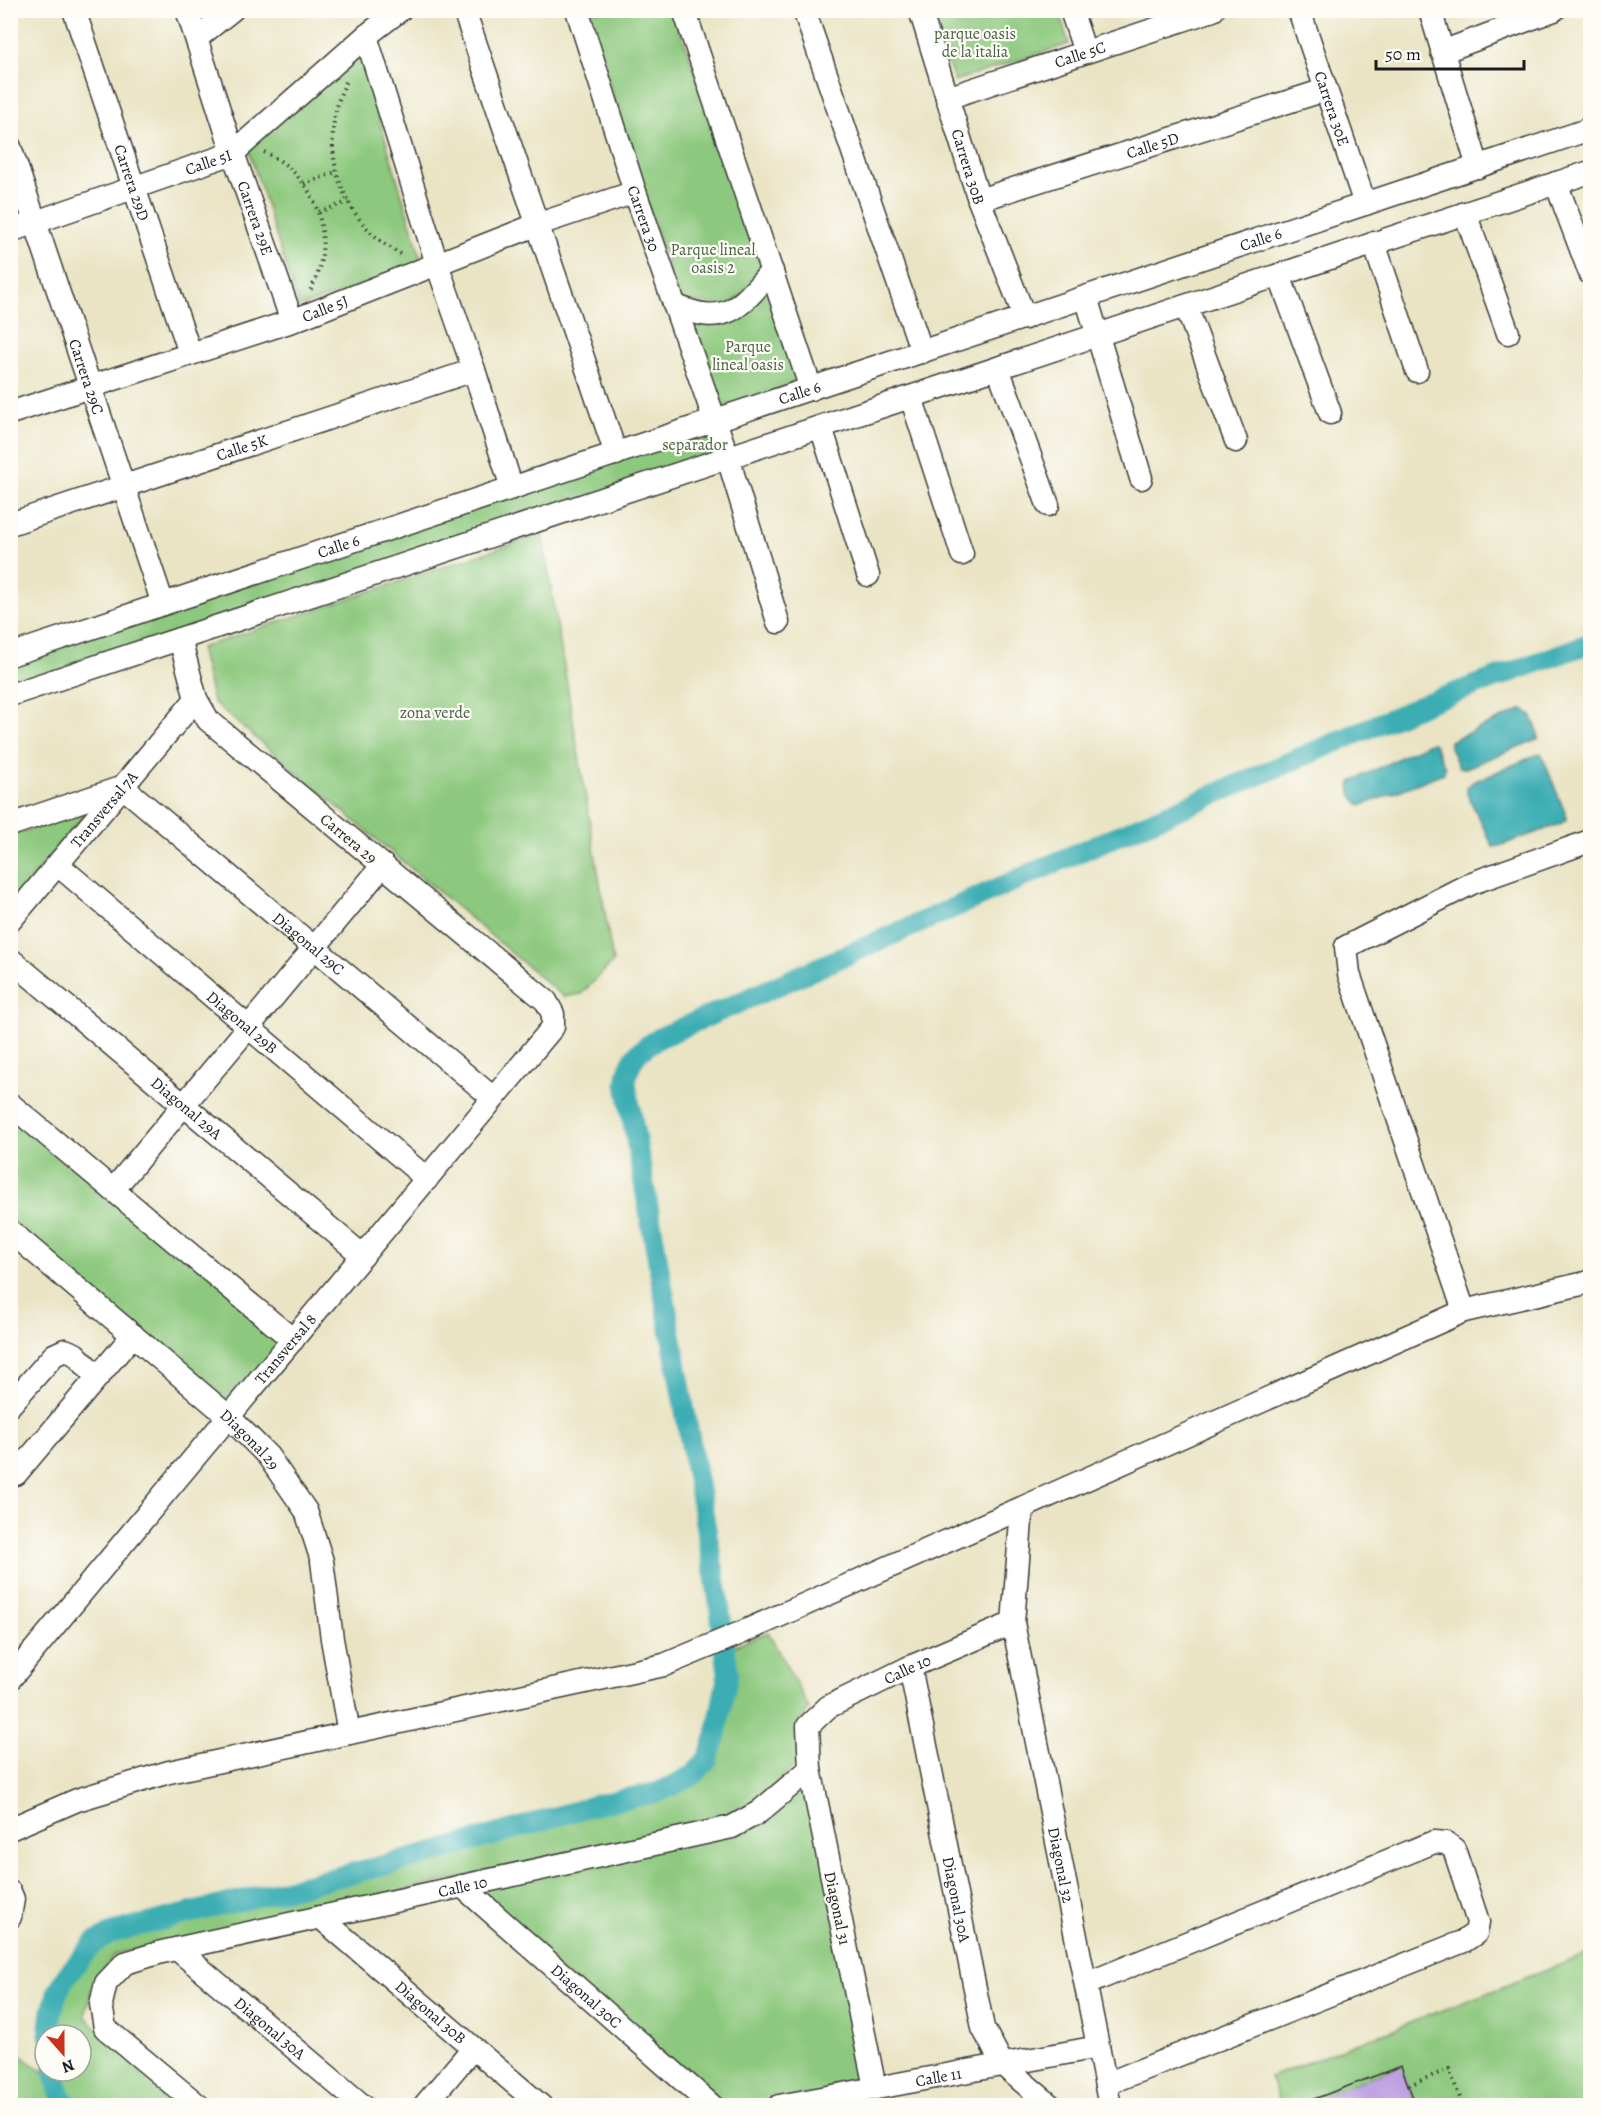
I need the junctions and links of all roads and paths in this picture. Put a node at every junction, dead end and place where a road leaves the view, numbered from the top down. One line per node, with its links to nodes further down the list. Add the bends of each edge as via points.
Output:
1 (74, 10): 32 (street, Carrera 29D)
2 (188, 10): 17 (street, Carrera 29E)
3 (232, 10): 17 (street)
4 (400, 10): 16 (street, Calle 5I)
5 (464, 10): 40 (street)
6 (577, 10): 33 (street, Carrera 30)
7 (684, 10): 45 (street)
8 (804, 10): 56 (street)
9 (920, 10): 22 (street, Carrera 30B)
10 (1071, 10): 18 (street)
11 (1213, 10): 15 (street, Calle 5C)
12 (1299, 10): 21 (street, Carrera 30E)
13 (1430, 10): 19 (street)
14 (1554, 10): 19 (street)
15 (1186, 15): 18 (street, Calle 5C)
16 (366, 36): 26 (street, Calle 5I); 44 (street)
17 (197, 38): 26 (street, Carrera 29E)
18 (1085, 52): 22 (street, Calle 5C)
19 (1442, 52): 27 (street)
20 (348, 78): 28 (path, via 333,125)
21 (1326, 90): 34 (street, Calle 5D); 36 (street, Carrera 30E)
22 (947, 98): 34 (street, Carrera 30B)
23 (1590, 129): 27 (street, Calle 6)
24 (10, 147): 39 (street, Carrera 29C)
25 (259, 150): 31 (path, via 281,162)
26 (233, 153): 32 (street, Calle 5I); 53 (street, Carrera 29E)
27 (1478, 167): 36 (street, Calle 6)
28 (336, 172): 31 (path); 35 (path)
29 (1590, 172): 30 (street)
30 (1556, 183): 38 (street); 46 (street)
31 (304, 184): 37 (path)
32 (134, 188): 39 (street, Calle 5I); 57 (street, Carrera 29D)
33 (635, 192): 40 (street, Calle 5J); 50 (street, Carrera 30)
34 (979, 200): 52 (street, Carrera 30B)
35 (348, 202): 37 (path); 43 (path, via 368,229)
36 (1365, 204): 49 (street, Calle 6)
37 (319, 212): 48 (path, via 323,251)
38 (1465, 213): 42 (street); 54 (street)
39 (37, 223): 41 (street, Calle 5I); 61 (street, Carrera 29C)
40 (536, 225): 44 (street, Calle 5J); 69 (street)
41 (10, 231)
42 (1374, 243): 47 (street); 60 (street)
43 (411, 259)
44 (437, 264): 53 (street, Calle 5J); 59 (street)
45 (772, 271): 50 (street, via 744,301 721,315 702,315); 62 (street)
46 (1590, 273)
47 (1279, 275): 51 (street); 65 (street)
48 (308, 295)
49 (1086, 297): 52 (street, Calle 6); 55 (street)
50 (674, 304): 66 (street, Carrera 30)
51 (1186, 306): 55 (street); 68 (street)
52 (1025, 318): 56 (street, Calle 6)
53 (292, 321): 57 (street, Calle 5J)
54 (1508, 333)
55 (1099, 335): 58 (street); 71 (street)
56 (922, 352): 62 (street, Calle 6)
57 (190, 353): 61 (street, Calle 5J)
58 (998, 368): 63 (street); 74 (street)
59 (474, 370): 72 (street, Calle 5K); 73 (street)
60 (1417, 371)
61 (91, 386): 64 (street, Calle 5J); 72 (street, Carrera 29C)
62 (812, 389): 66 (street, Calle 6)
63 (911, 397): 67 (street); 76 (street)
64 (10, 413)
65 (1330, 413)
66 (715, 421): 69 (street, Calle 6); 70 (street, Carrera 30)
67 (821, 427): 70 (street); 77 (street)
68 (1236, 441)
69 (616, 454): 73 (street, Calle 6)
70 (728, 458): 79 (street, Carrera 30); 80 (street)
71 (1141, 478)
72 (125, 485): 75 (street, Calle 5K); 78 (street, Carrera 29C)
73 (512, 488): 78 (street, Calle 6)
74 (1048, 505)
75 (10, 524)
76 (962, 554)
77 (868, 575)
78 (163, 604): 81 (street, Calle 6)
79 (778, 622)
80 (180, 639): 82 (street); 83 (street, Carrera 29)
81 (10, 655)
82 (10, 695)
83 (196, 699): 84 (street, Transversal 7A); 88 (street, Carrera 29, via 208,720)
84 (123, 787): 85 (street); 87 (street, Transversal 7A); 90 (street, Diagonal 29C)
85 (10, 825)
86 (1590, 841): 102 (street, via 1472,884 1346,947 1349,974)
87 (58, 865): 89 (street, Transversal 7A); 93 (street, Diagonal 29B)
88 (383, 865): 90 (street); 92 (street, Carrera 29, via 546,1001)
89 (10, 921)
90 (314, 948): 93 (street); 94 (street, Diagonal 29C)
91 (10, 959): 96 (street, Diagonal 29A)
92 (553, 1014): 94 (street, Transversal 8, via 553,1027)
93 (248, 1027): 96 (street); 97 (street, Diagonal 29B)
94 (493, 1098): 97 (street, Transversal 8)
95 (10, 1104): 98 (street)
96 (184, 1105): 98 (street); 100 (street, Diagonal 29A)
97 (427, 1179): 100 (street, Transversal 8)
98 (113, 1190): 104 (street)
99 (14, 1241): 103 (street, Diagonal 29)
100 (363, 1256): 104 (street, Transversal 8)
101 (1590, 1281): 102 (street)
102 (1464, 1311): 109 (street)
103 (133, 1335): 105 (street); 107 (street, Diagonal 29)
104 (293, 1340): 107 (street, Transversal 8)
105 (98, 1377): 106 (street, via 75,1354 65,1350 54,1355); 108 (street)
106 (10, 1405)
107 (230, 1417): 112 (street, Transversal 8); 114 (street, Diagonal 29, via 268,1455 306,1511 322,1561)
108 (16, 1474)
109 (1022, 1508): 110 (street, Diagonal 32); 114 (street, via 663,1665)
110 (1013, 1623): 111 (street, Calle 10); 122 (street, Diagonal 32)
111 (910, 1667): 113 (street, Calle 10, via 828,1707); 125 (street, Diagonal 30A, via 983,2028)
112 (10, 1679)
113 (808, 1726): 115 (street, Diagonal 31)
114 (349, 1733): 116 (street, via 169,1772 77,1800)
115 (810, 1769): 117 (street, Calle 10, via 759,1812 732,1827); 127 (street, Diagonal 31)
116 (10, 1829)
117 (462, 1886): 120 (street, Calle 10); 134 (street, Diagonal 30C)
118 (10, 1892): 119 (street)
119 (10, 1917)
120 (320, 1917): 121 (street, Calle 10); 124 (street, Diagonal 30B)
121 (177, 1948): 130 (street, Calle 10, via 125,1963 106,1983 101,2004 105,2028); 131 (street, Diagonal 30A)
122 (1086, 1983): 123 (street, Diagonal 32); 128 (street, via 1434,1842 1446,1843 1454,1849 1478,1922 1476,1933 1464,1941)
123 (1098, 2047): 125 (street, Calle 11); 128 (street, Diagonal 32)
124 (473, 2048): 132 (street); 133 (street, Diagonal 30B)
125 (1003, 2065): 127 (street, Calle 11); 136 (street, Diagonal 30A)
126 (1409, 2085): 137 (path, via 1449,2070)
127 (868, 2095): 135 (street, Calle 11)
128 (1108, 2095)
129 (1590, 2101): 138 (path)
130 (199, 2106)
131 (363, 2106)
132 (424, 2106)
133 (541, 2106)
134 (712, 2106)
135 (779, 2106)
136 (1051, 2106)
137 (1463, 2106)
138 (1578, 2106)

